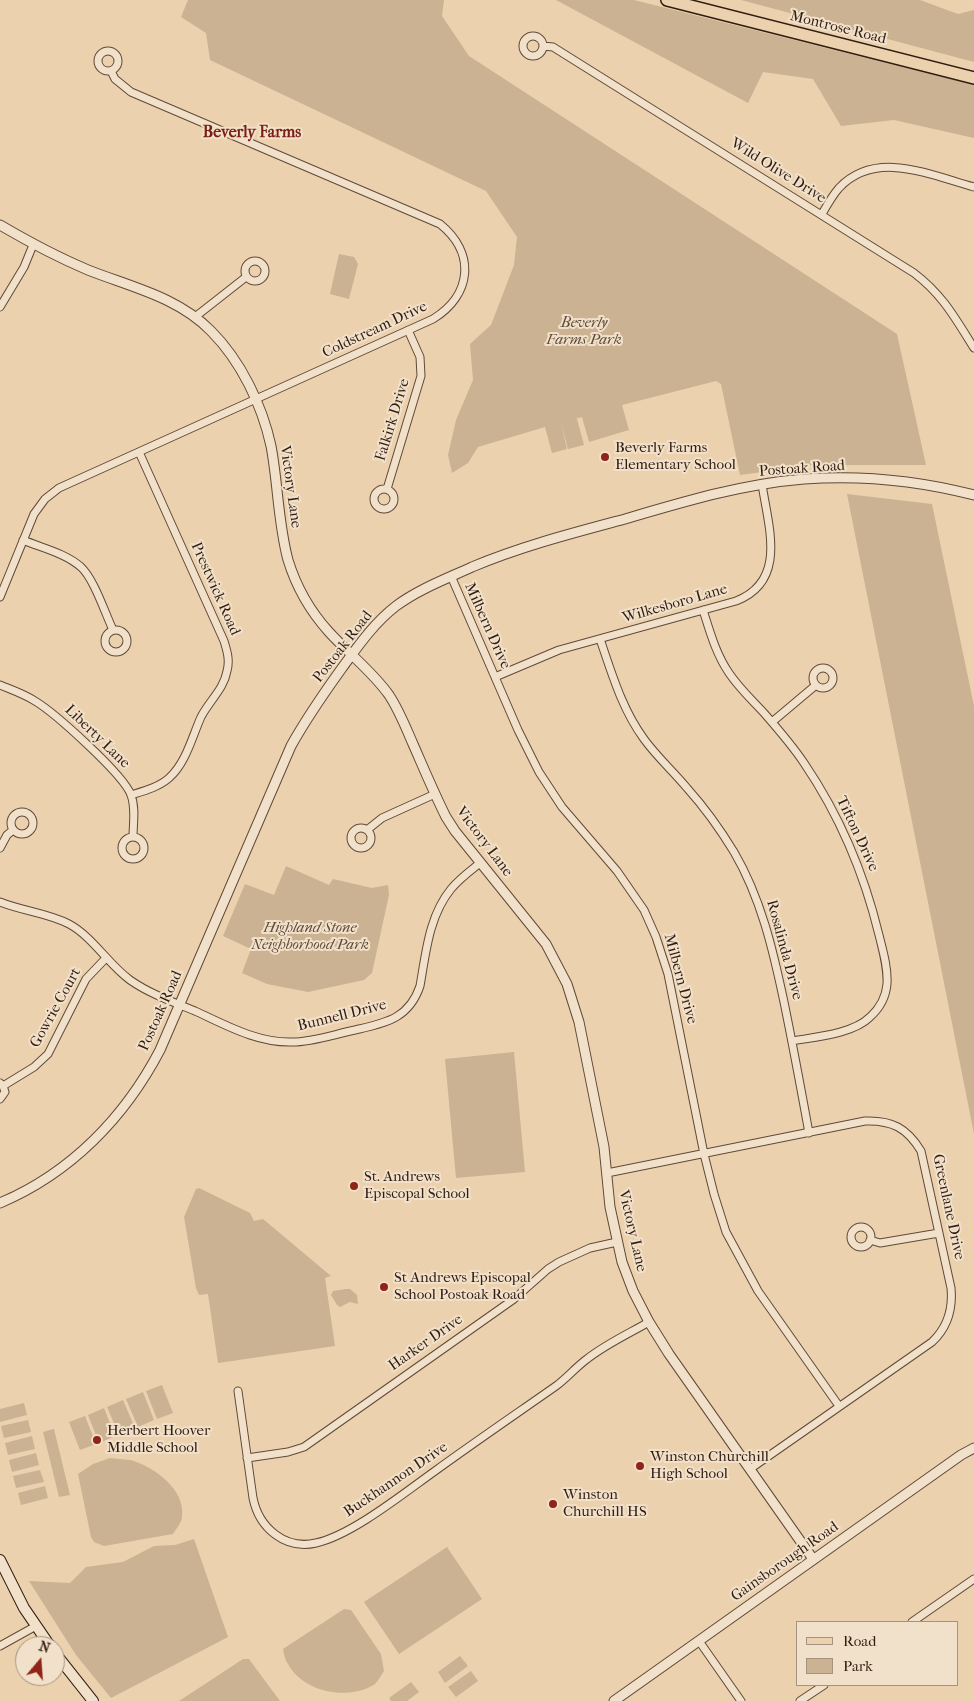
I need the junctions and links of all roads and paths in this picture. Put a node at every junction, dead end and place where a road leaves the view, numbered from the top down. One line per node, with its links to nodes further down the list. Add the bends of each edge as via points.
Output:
1 (666, 0): 4 (main road, Montrose Road)
2 (544, 46): 6 (street, Wild Olive Drive, via 553,47)
3 (111, 71): 12 (street, Coldstream Drive, via 115,79 131,92 430,220 448,231 463,256 462,288 448,309)
4 (974, 78)
5 (974, 187): 6 (street, via 884,166 862,172 841,186)
6 (822, 214): 13 (street, Wild Olive Drive, via 931,286)
7 (0, 225): 8 (street, Victory Lane)
8 (33, 245): 10 (street); 11 (street, Victory Lane, via 167,300)
9 (246, 277): 11 (street)
10 (0, 307)
11 (195, 317): 14 (street, Victory Lane, via 234,359)
12 (408, 330): 14 (street, Coldstream Drive); 17 (street, Falkirk Drive, via 420,357 421,376)
13 (974, 348)
14 (255, 399): 15 (street, Coldstream Drive); 25 (street, Victory Lane, via 267,430 284,542 295,578 316,616)
15 (139, 452): 19 (street, Coldstream Drive, via 53,492 34,514); 31 (street, Prestwick Road, via 224,640 228,659 224,682 202,716 176,770 156,786)
16 (762, 484): 18 (street, Postoak Road, via 844,478 911,483); 20 (street, Postoak Road, via 549,539); 22 (street, Wilkesboro Lane, via 772,545 768,572 758,587 745,596)
17 (387, 488)
18 (974, 495)
19 (24, 540): 21 (street, Coldstream Drive); 23 (street, via 62,555 80,567 89,577)
20 (450, 576): 25 (street, Postoak Road, via 395,607); 26 (street, Milbern Drive)
21 (0, 596)
22 (703, 610): 24 (street, Wilkesboro Lane); 29 (street, Tifton Drive, via 712,640 729,673)
23 (113, 630)
24 (600, 639): 26 (street, Wilkesboro Lane, via 558,651); 40 (street, Rosalinda Drive, via 616,686 644,739 710,816 735,853 748,880 766,928)
25 (352, 654): 30 (street, Victory Lane, via 393,701); 39 (street, Postoak Road, via 291,746)
26 (495, 676): 44 (street, Milbern Drive, via 545,783 626,883 644,910 656,937 670,980)
27 (0, 685): 31 (street, Liberty Lane, via 35,701 52,713 114,771)
28 (816, 685): 29 (street)
29 (772, 722): 40 (street, Tifton Drive, via 803,761 853,852 870,900 887,975 882,1002 870,1018 848,1029)
30 (435, 794): 33 (street, via 382,818); 36 (street, Victory Lane, via 450,824)
31 (131, 795): 34 (street, Liberty Lane)
32 (13, 830): 35 (street)
33 (367, 830)
34 (133, 837)
35 (0, 848)
36 (480, 863): 39 (street, Bunnell Drive, via 452,887 439,907 418,992 407,1009 390,1021 304,1041 278,1042 256,1037); 45 (street, Victory Lane, via 546,944 567,984 582,1037)
37 (0, 902): 38 (street, Bunnell Drive, via 69,924)
38 (106, 958): 39 (street, Bunnell Drive, via 130,980); 41 (street, Gowrie Court, via 86,979 48,1054 34,1067)
39 (180, 1005): 46 (street, Postoak Road, via 149,1071 113,1121 82,1152 58,1170 32,1188)
40 (792, 1041): 43 (street, Rosalinda Drive)
41 (2, 1084): 42 (street, Gowrie Court, via 5,1092)
42 (0, 1100)
43 (809, 1133): 44 (street, Greenlane Drive); 47 (street, Greenlane Drive, via 876,1121 904,1130 924,1157)
44 (704, 1154): 45 (street, Greenlane Drive); 52 (street, Milbern Drive, via 726,1232 740,1260)
45 (607, 1173): 49 (street, Victory Lane)
46 (0, 1203)
47 (939, 1232): 48 (street, via 880,1243); 52 (street, Greenlane Drive, via 952,1288 951,1310 946,1323 932,1342)
48 (870, 1240)
49 (617, 1242): 50 (street, Victory Lane, via 630,1283); 54 (street, Harker Drive, via 590,1248 548,1269 514,1299 304,1447)
50 (649, 1322): 54 (street, Buckhannon Drive, via 598,1351 568,1377 376,1512 325,1541 291,1543 266,1527 254,1506); 55 (street, Victory Lane)
51 (238, 1391): 54 (street, Buckhannon Drive)
52 (839, 1406): 55 (street, Greenlane Drive)
53 (974, 1448): 56 (street, Gainsborough Road)
54 (247, 1458)
55 (750, 1469): 56 (street, Victory Lane)
56 (813, 1559): 62 (street, Gainsborough Road)
57 (0, 1560): 60 (main road)
58 (974, 1578): 59 (street)
59 (913, 1621)
60 (36, 1626): 61 (main road); 63 (street)
61 (43, 1636)
62 (699, 1641): 67 (street, Gainsborough Road); 68 (street)
63 (0, 1646)
64 (65, 1666): 66 (main road)
65 (822, 1686): 69 (street)
66 (93, 1701)
67 (614, 1701)
68 (741, 1701)
69 (800, 1701)

